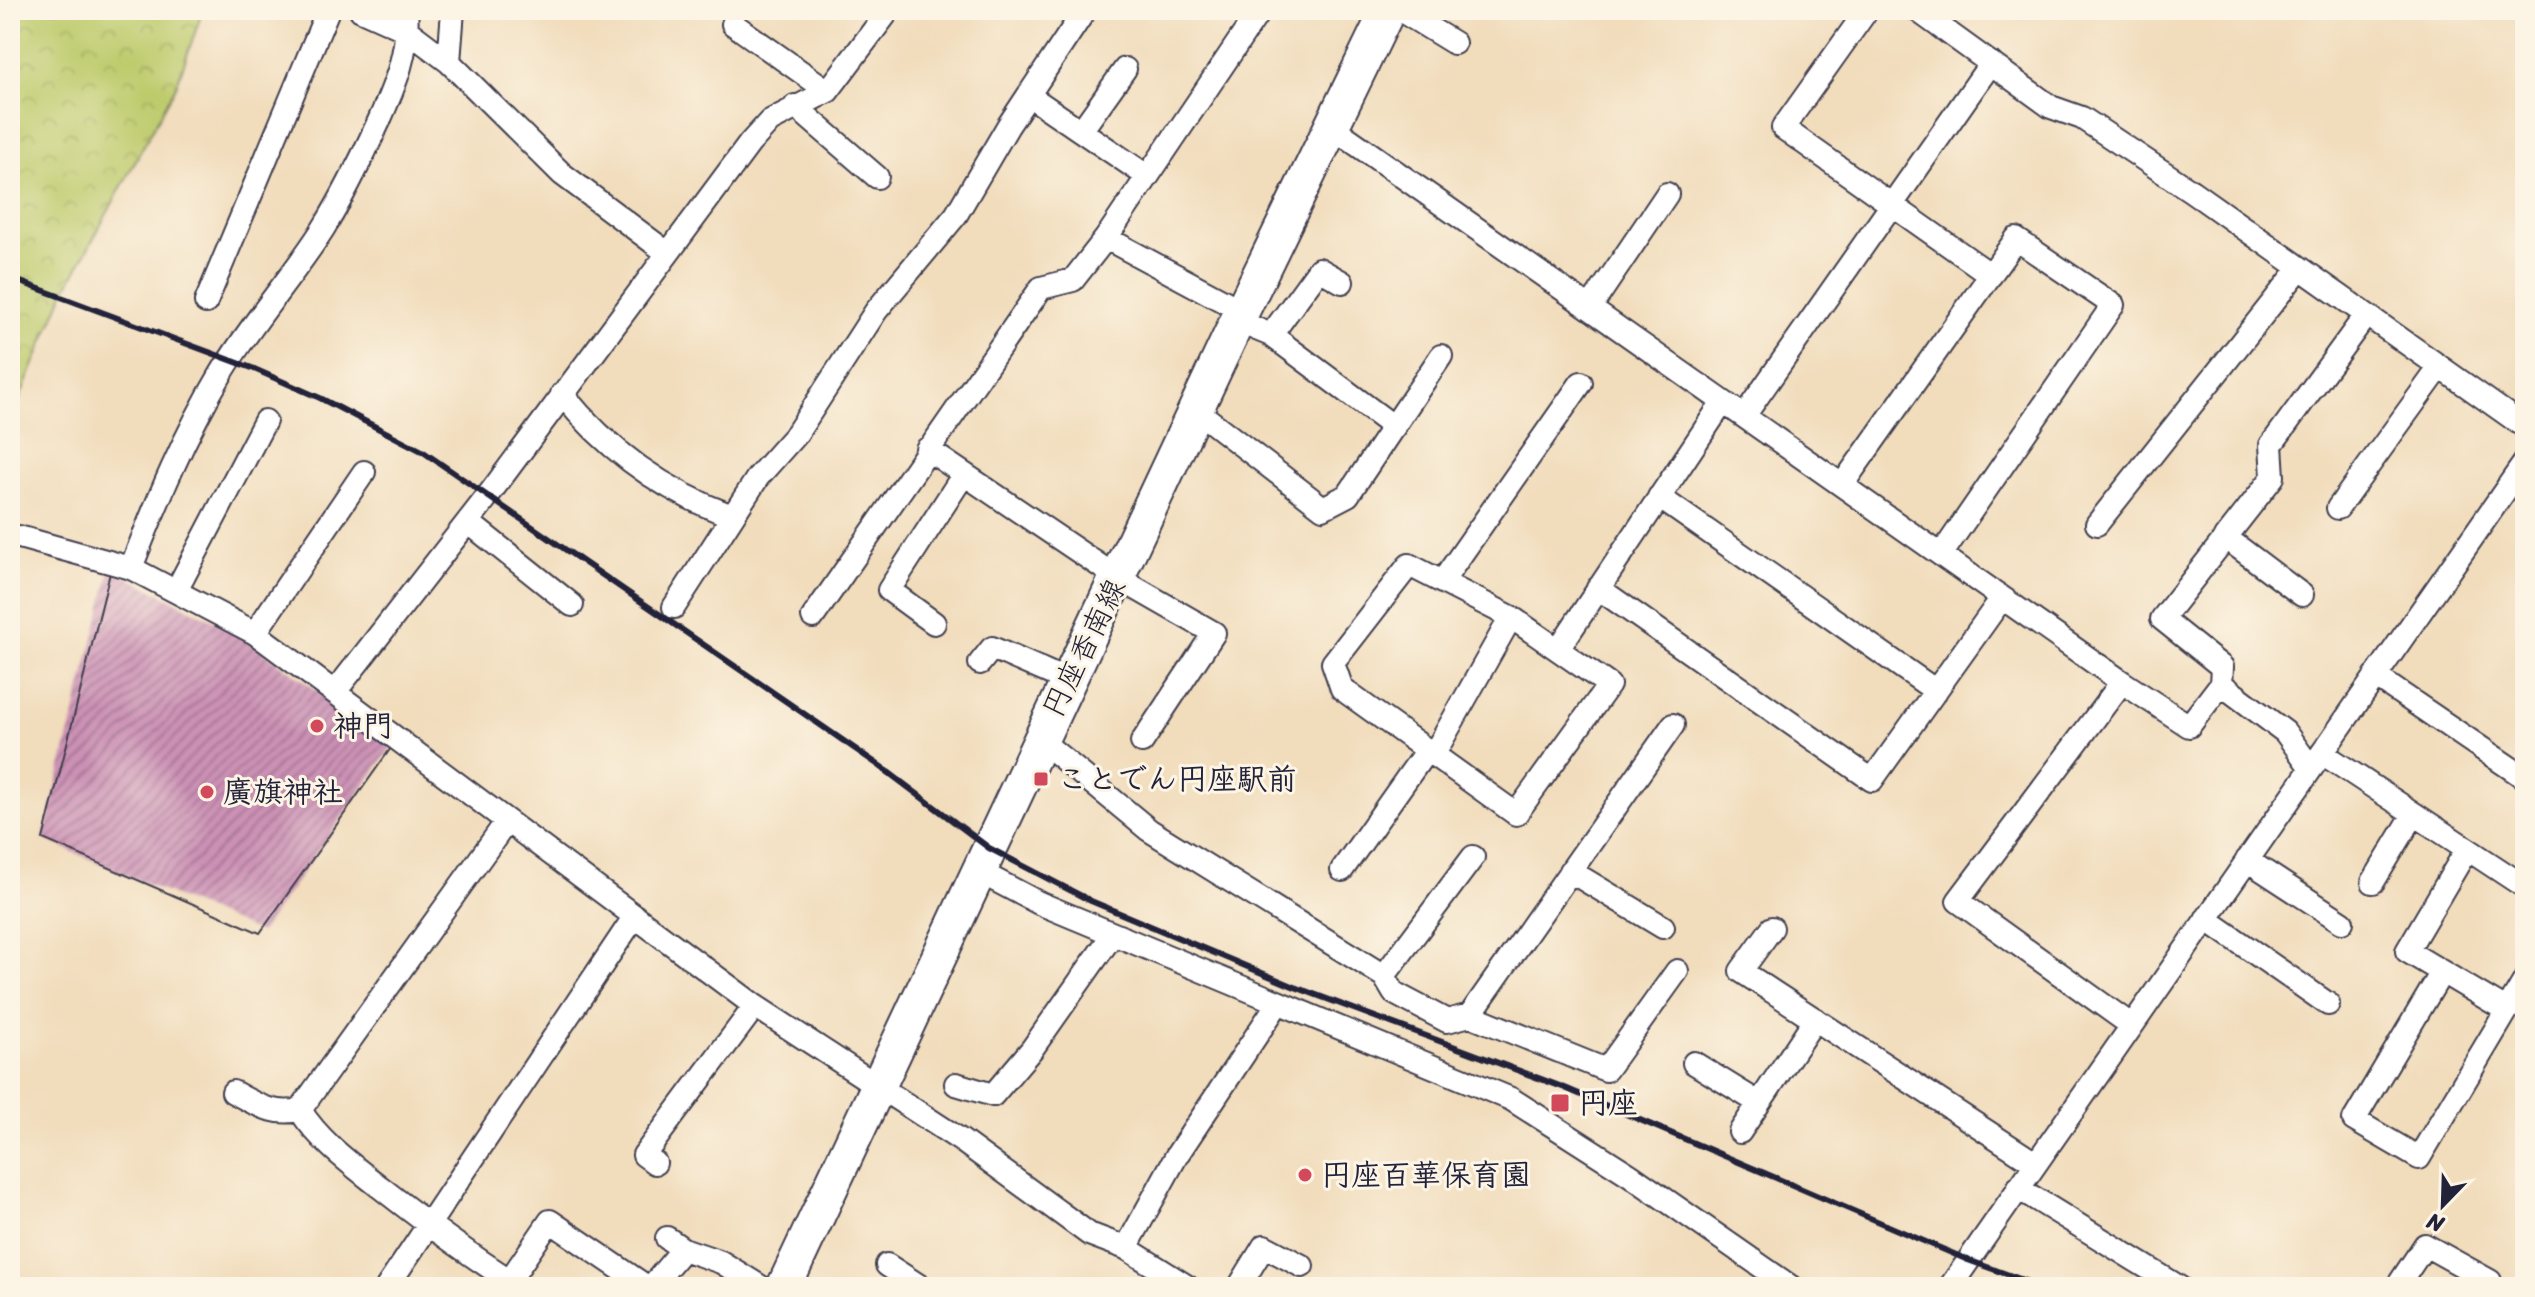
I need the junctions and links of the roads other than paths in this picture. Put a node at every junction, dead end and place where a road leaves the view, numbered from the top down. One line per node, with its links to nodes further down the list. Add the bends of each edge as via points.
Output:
1 (328, 10): 31 (street)
2 (361, 10): 11 (street)
3 (453, 10): 14 (street)
4 (889, 10): 17 (street)
5 (1085, 10): 53 (street, via 956,215 876,311 797,433)
6 (1260, 10): 22 (street)
7 (1388, 10): 20 (main road, 円座香南線)
8 (1400, 10): 13 (street)
9 (1867, 10): 25 (street, via 1783,128)
10 (1917, 10): 15 (street)
11 (407, 21): 14 (street); 59 (street, via 398,78 355,174 211,391 179,451)
12 (733, 24): 17 (street)
13 (1454, 43)
14 (449, 62): 27 (street, via 562,174)
15 (1991, 63): 25 (street); 28 (street, via 2051,107 2082,118)
16 (1125, 69): 21 (street)
17 (828, 91): 19 (street)
18 (1040, 103): 21 (street)
19 (795, 106): 23 (street); 27 (street, via 770,121 750,143)
20 (1332, 127): 32 (street); 34 (main road, 円座香南線)
21 (1081, 131): 22 (street)
22 (1147, 176): 26 (street)
23 (877, 177)
24 (1667, 194): 32 (street)
25 (1891, 204): 29 (street); 42 (street)
26 (1106, 238): 34 (street); 46 (street, via 1073,280 1041,288)
27 (666, 252): 39 (street)
28 (2300, 268): 33 (street); 55 (street)
29 (1991, 275): 50 (street); 58 (street, via 2016,239 2113,305)
30 (1342, 282): 35 (street, via 1319,269)
31 (206, 302)
32 (1590, 308): 40 (street)
33 (2366, 315): 37 (street); 57 (street, via 2271,445 2273,477)
34 (1239, 316): 35 (street); 41 (main road, 円座香南線)
35 (1271, 335): 44 (street)
36 (1441, 356): 44 (street)
37 (2440, 367): 45 (street); 52 (street)
38 (1581, 383): 61 (street)
39 (562, 394): 53 (street, via 591,430 643,471 688,500); 54 (street)
40 (1723, 402): 42 (street); 51 (street)
41 (1196, 410): 44 (street, via 1323,508 1348,495); 60 (main road, 円座香南線)
42 (1744, 416): 50 (street)
43 (265, 421): 63 (street)
44 (1394, 427)
45 (2525, 427)
46 (927, 449): 49 (street); 68 (street)
47 (2525, 462): 74 (street)
48 (364, 472): 71 (street)
49 (964, 474): 60 (street); 70 (street, via 889,590)
50 (1842, 485): 58 (street)
51 (1659, 497): 62 (street); 78 (street)
52 (2338, 508)
53 (732, 516): 67 (street)
54 (468, 522): 66 (street); 79 (street)
55 (2097, 524)
56 (19, 537): 59 (street)
57 (2225, 537): 64 (street); 77 (street, via 2162,619 2222,667)
58 (1941, 555): 65 (street)
59 (131, 568): 63 (street)
60 (1118, 578): 75 (main road, 円座香南線); 82 (street, via 1214,633)
61 (1442, 582): 69 (street); 83 (street, via 1409,565 1333,663 1342,689)
62 (1598, 588): 72 (street); 78 (street, via 1872,780)
63 (176, 591): 71 (street)
64 (2302, 595)
65 (2002, 598): 76 (street); 78 (street)
66 (572, 605)
67 (674, 607)
68 (813, 617)
69 (1511, 617): 72 (street); 83 (street)
70 (934, 623)
71 (255, 633): 79 (street)
72 (1559, 648): 83 (street, via 1609,685 1516,814)
73 (980, 663): 75 (street, via 992,648)
74 (2375, 676): 84 (street); 85 (street)
75 (1068, 681): 81 (main road, 円座香南線)
76 (2122, 682): 77 (street, via 2189,726); 112 (street, via 1958,901)
77 (2221, 684): 84 (street)
78 (1936, 691)
79 (335, 692): 87 (street)
80 (1673, 725): 93 (street)
81 (1039, 739): 92 (main road, 円座香南線); 104 (street, via 1149,830)
82 (1142, 742)
83 (1430, 752): 91 (street)
84 (2316, 761): 86 (street); 90 (street)
85 (2525, 778)
86 (2414, 814): 88 (street); 94 (street)
87 (507, 821): 96 (street); 118 (street)
88 (2467, 849): 95 (street); 103 (street, via 2407,951)
89 (1473, 857): 104 (street)
90 (2247, 860): 97 (street); 98 (street)
91 (1342, 870)
92 (978, 871): 101 (street); 115 (main road, 円座香南線)
93 (1570, 871): 99 (street); 110 (street)
94 (2373, 882)
95 (2525, 887)
96 (635, 916): 108 (street); 123 (street)
97 (2206, 919): 107 (street); 112 (street)
98 (2342, 922)
99 (1663, 927)
100 (1772, 928): 111 (street, via 1741,971)
101 (1113, 934): 106 (street); 114 (street, via 993,1095)
102 (1677, 971): 110 (street, via 1606,1070)
103 (2442, 972): 109 (street); 109 (street, via 2354,1120 2419,1158)
104 (1384, 976): 110 (street, via 1394,993 1447,1021)
105 (2525, 980): 109 (street)
106 (1278, 1003): 124 (street, via 1177,1155); 136 (street, via 1511,1099)
107 (2328, 1004)
108 (755, 1006): 115 (street); 120 (street, via 644,1155)
109 (2506, 1010)
110 (1470, 1015)
111 (1815, 1019): 117 (street); 121 (street)
112 (2131, 1025): 121 (street)
113 (1694, 1063): 117 (street)
114 (956, 1084)
115 (879, 1090): 124 (street, via 962,1141 1089,1234); 132 (main road, 円座香南線)
116 (233, 1092): 118 (street, via 265,1109 284,1114)
117 (1759, 1103): 119 (street)
118 (300, 1110): 123 (street, via 355,1168)
119 (1740, 1132)
120 (655, 1163)
121 (2035, 1163): 122 (street)
122 (2018, 1188): 137 (street); 138 (street)
123 (428, 1225): 127 (street); 129 (street)
124 (1126, 1248): 134 (street)
125 (887, 1265): 133 (street)
126 (1302, 1266): 135 (street, via 1264,1246)
127 (511, 1285): 130 (street, via 550,1221)
128 (2492, 1285): 139 (street, via 2425,1245)
129 (387, 1287)
130 (649, 1287): 131 (street, via 675,1243 721,1262)
131 (761, 1287)
132 (784, 1287)
133 (921, 1287)
134 (1188, 1287)
135 (1239, 1287)
136 (1791, 1287)
137 (1950, 1287)
138 (2179, 1287)
139 (2397, 1287)

